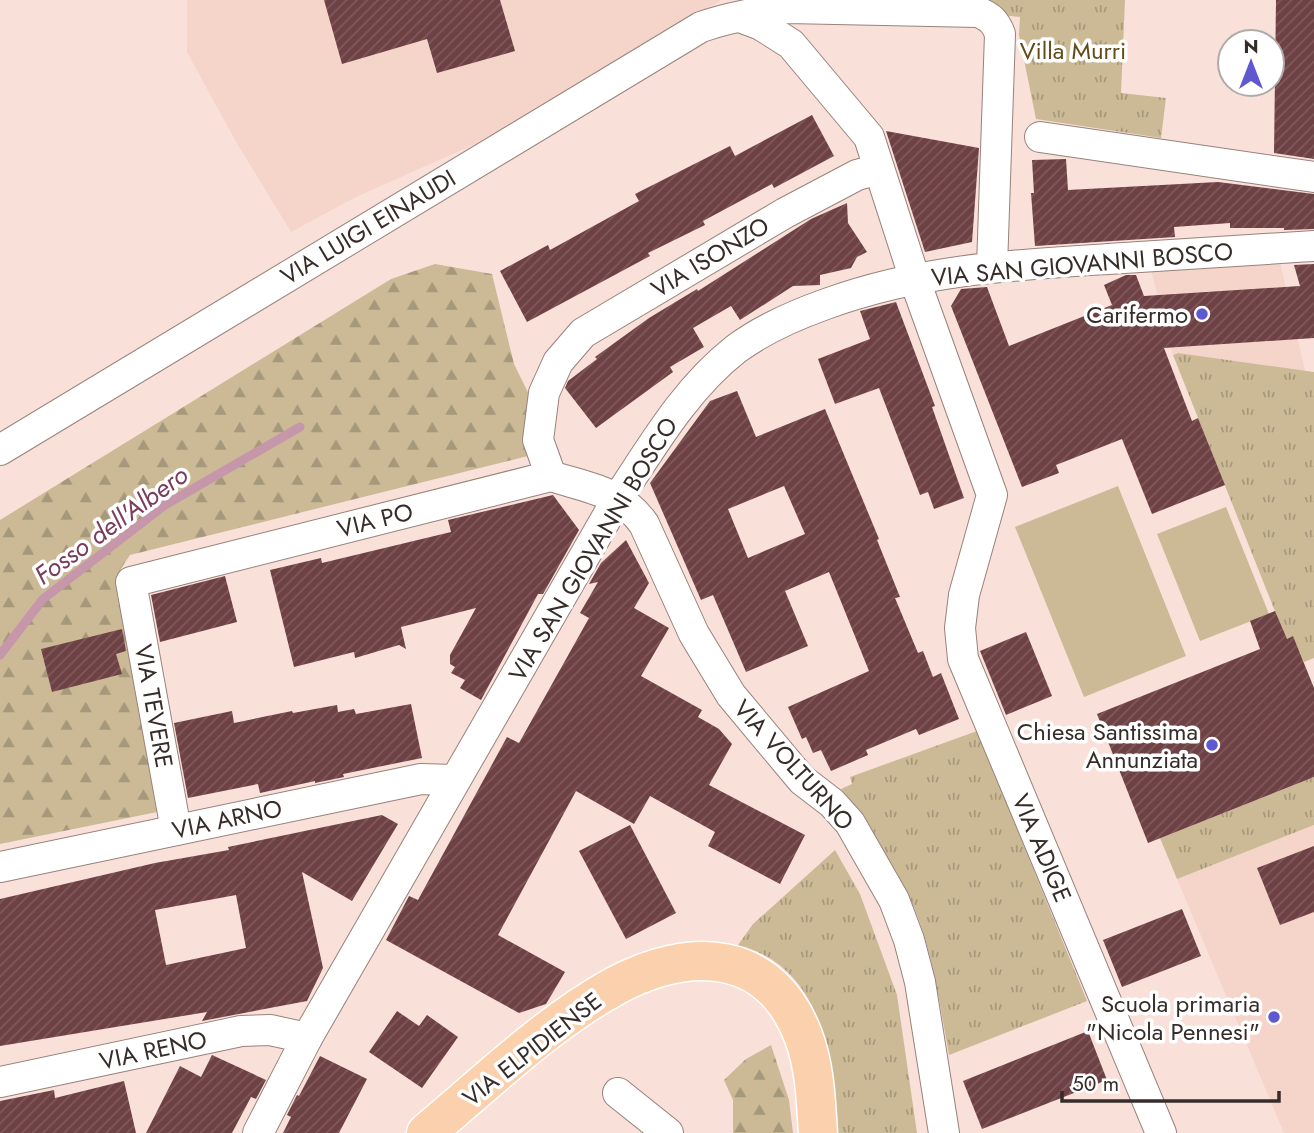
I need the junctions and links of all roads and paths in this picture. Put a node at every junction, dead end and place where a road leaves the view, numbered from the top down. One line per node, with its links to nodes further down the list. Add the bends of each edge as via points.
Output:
1 (1002, 0): 3 (street)
2 (738, 8): 3 (street, VIA LUIGI EINAUDI, via 978,12 990,17); 5 (street, via 790,44 863,128); 10 (street, VIA LUIGI EINAUDI)
3 (1000, 34): 8 (street)
4 (1040, 137): 6 (street)
5 (879, 169): 9 (street); 11 (street, VIA ISONZO, via 857,175 785,213 583,333 558,362 544,393 538,440)
6 (1314, 177)
7 (1314, 246): 8 (street, VIA SAN GIOVANNI BOSCO)
8 (992, 267): 9 (street, VIA SAN GIOVANNI BOSCO)
9 (915, 278): 12 (street, VIA SAN GIOVANNI BOSCO, via 812,309 737,349 671,418); 25 (street, VIA ADIGE, via 992,495 964,595 963,659)
10 (0, 450)
11 (551, 476): 12 (street); 13 (street, VIA PO)
12 (618, 498): 14 (street, VIA SAN GIOVANNI BOSCO); 24 (street, VIA VOLTURNO, via 644,524 694,634 730,695 802,780 850,823 894,900 920,982)
13 (131, 582): 15 (street, VIA TEVERE)
14 (454, 780): 15 (street, VIA ARNO, via 421,779); 17 (street, VIA SAN GIOVANNI BOSCO)
15 (176, 830): 16 (street, VIA ARNO)
16 (0, 867)
17 (307, 1038): 18 (street, VIA RENO, via 270,1030 241,1031); 20 (street, VIA SAN GIOVANNI BOSCO)
18 (0, 1082)
19 (618, 1093): 22 (street)
20 (258, 1133)
21 (426, 1133): 23 (main road, VIA ELPIDIENSE, via 530,1046 615,986 672,965 716,962 760,976 793,1015 809,1058)
22 (668, 1133)
23 (818, 1133)
24 (944, 1133)
25 (1161, 1133)

